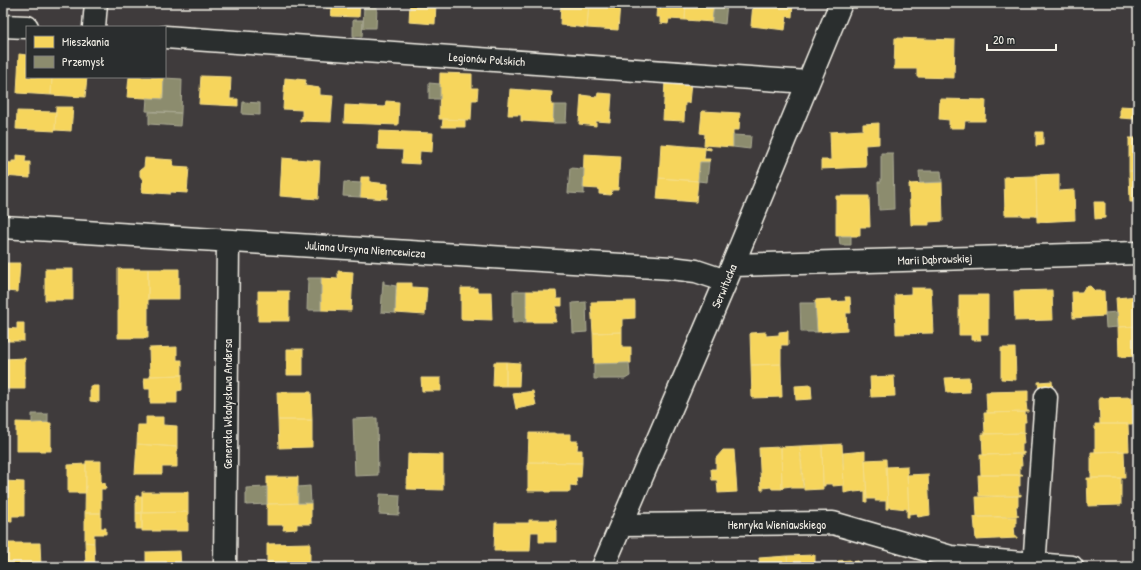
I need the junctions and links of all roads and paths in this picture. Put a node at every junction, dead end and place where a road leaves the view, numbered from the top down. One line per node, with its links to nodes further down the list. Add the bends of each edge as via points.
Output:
1 (96, 3): 4 (street)
2 (841, 3): 7 (street, Serwitucka)
3 (3, 26): 5 (street)
4 (94, 26)
5 (26, 27)
6 (166, 37): 7 (street, Legionów Polskich)
7 (808, 82): 11 (street, Serwitucka)
8 (3, 227): 9 (street, Juliana Ursyna Niemcewicza)
9 (228, 240): 11 (street, Juliana Ursyna Niemcewicza); 15 (street, Generała Władysława Andersa)
10 (1138, 254): 11 (street, Marii Dąbrowskiej)
11 (729, 273): 13 (street, Serwitucka)
12 (1046, 397): 14 (street)
13 (621, 525): 14 (street, Henryka Wieniawskiego, via 833,524 950,557); 16 (street, Serwitucka)
14 (1034, 565): 17 (street, Henryka Wieniawskiego)
15 (225, 567)
16 (603, 567)
17 (1072, 567)

